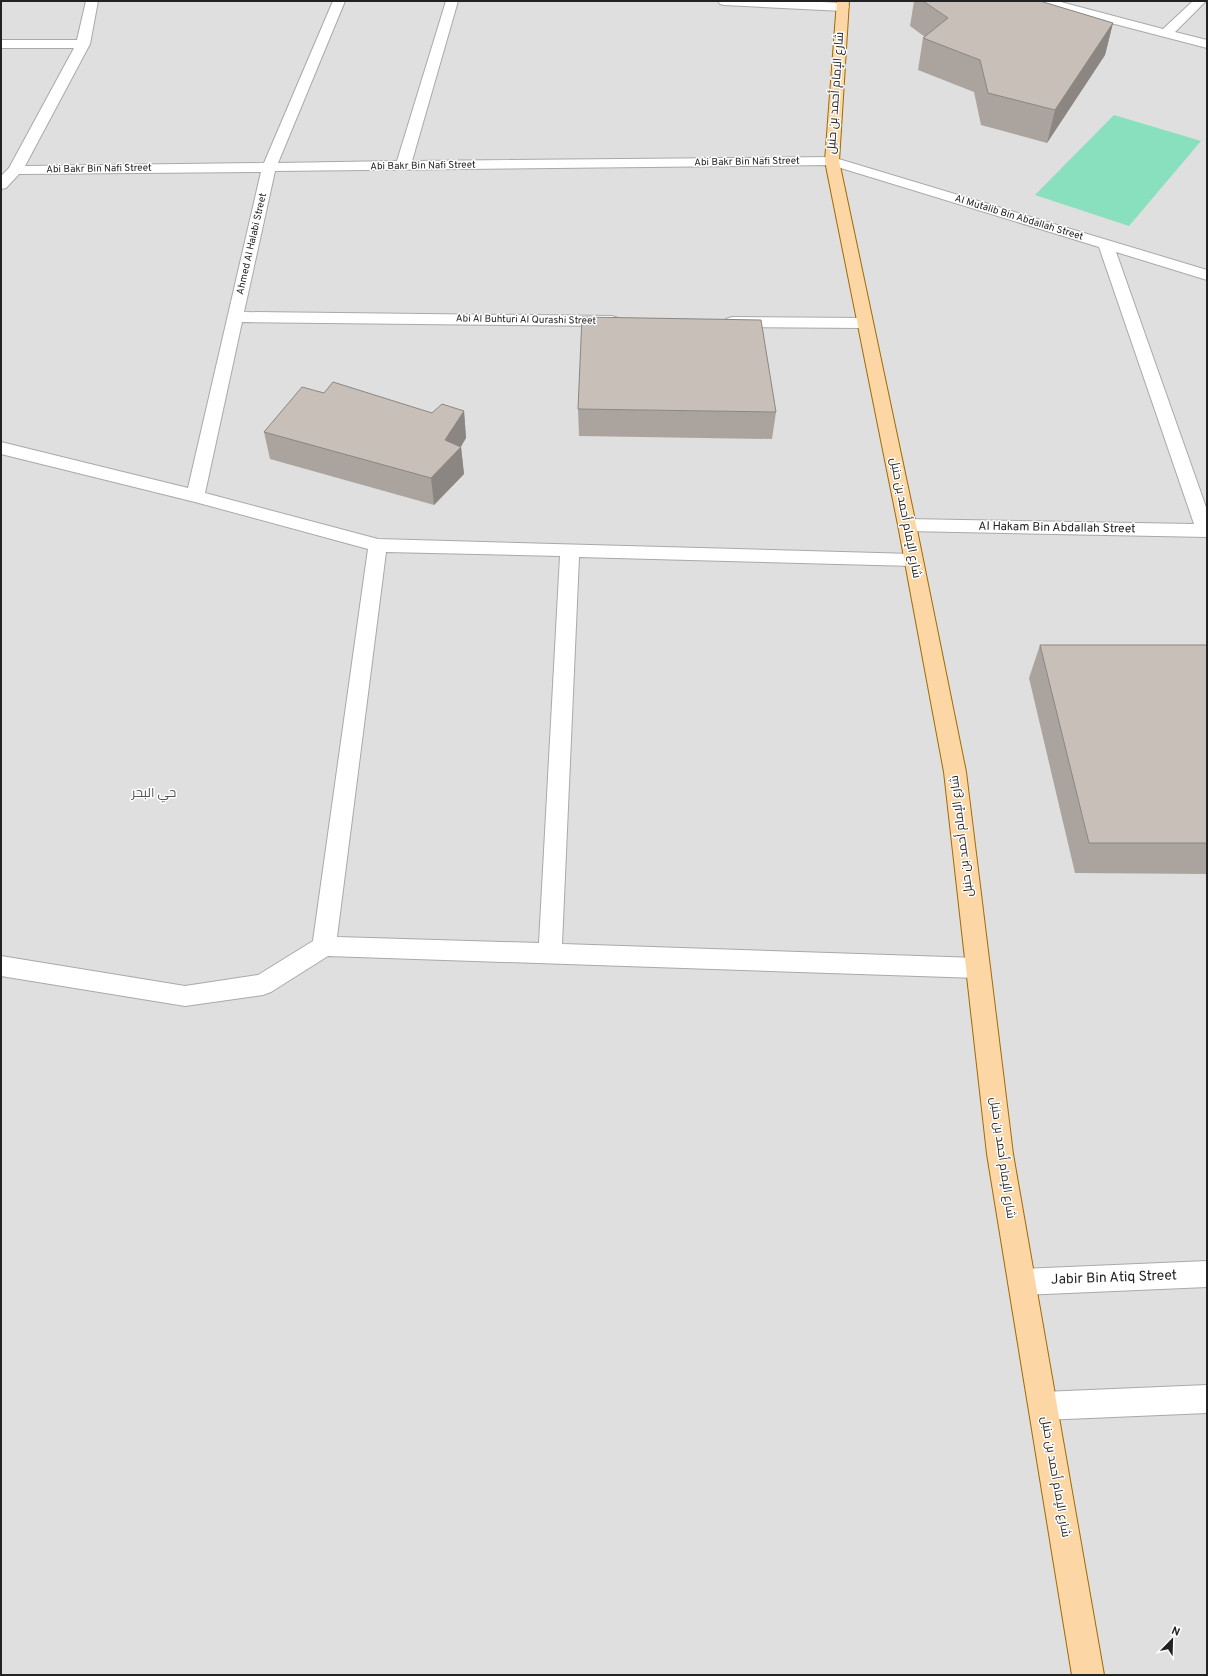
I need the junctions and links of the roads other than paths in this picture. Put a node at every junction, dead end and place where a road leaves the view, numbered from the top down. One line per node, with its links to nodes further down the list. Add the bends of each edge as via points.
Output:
1 (92, 1): 10 (street)
2 (339, 1): 14 (street, Ahmed Al Halabi Street)
3 (452, 1): 13 (street)
4 (724, 1): 7 (street)
5 (1042, 1): 8 (street)
6 (1200, 1): 8 (street)
7 (843, 4): 12 (main road, شارع الإمام أحمد بن حنبل)
8 (1166, 33): 11 (street)
9 (1, 44): 10 (street)
10 (83, 44): 15 (street)
11 (1207, 44)
12 (832, 161): 13 (street, Abi Bakr Bin Nafi Street); 17 (street, Al Mutalib Bin Abdallah Street); 22 (main road, شارع الإمام أحمد بن حنبل)
13 (403, 166): 14 (street, Abi Bakr Bin Nafi Street)
14 (269, 167): 15 (street, Abi Bakr Bin Nafi Street); 19 (street, Ahmed Al Halabi Street)
15 (15, 170): 16 (street)
16 (1, 185)
17 (1106, 245): 18 (street, Al Mutalib Bin Abdallah Street); 26 (street)
18 (1207, 276)
19 (235, 317): 20 (street, Abi Al Buhturi Al Qurashi Street); 24 (street, Ahmed Al Halabi Street)
20 (629, 321)
21 (716, 322): 22 (street)
22 (865, 323): 25 (main road, شارع الإمام أحمد بن حنبل)
23 (1, 448): 24 (street)
24 (195, 496): 27 (street)
25 (907, 525): 26 (street, Al Hakam Bin Abdallah Street); 29 (main road, شارع الإمام أحمد بن حنبل)
26 (1206, 531)
27 (378, 545): 28 (street); 30 (street)
28 (570, 551): 29 (street); 31 (street)
29 (913, 560): 33 (main road, شارع الإمام أحمد بن حنبل, via 955,772)
30 (324, 946): 31 (street); 32 (street, via 263,984 184,996)
31 (550, 953): 33 (street)
32 (1, 966)
33 (978, 968): 35 (main road, شارع الإمام أحمد بن حنبل, via 1000,1154)
34 (1207, 1274): 35 (street, Jabir Bin Atiq Street)
35 (1022, 1282): 37 (main road, شارع الإمام أحمد بن حنبل)
36 (1207, 1399): 37 (street)
37 (1043, 1406): 38 (main road, شارع الإمام أحمد بن حنبل)
38 (1088, 1675)

